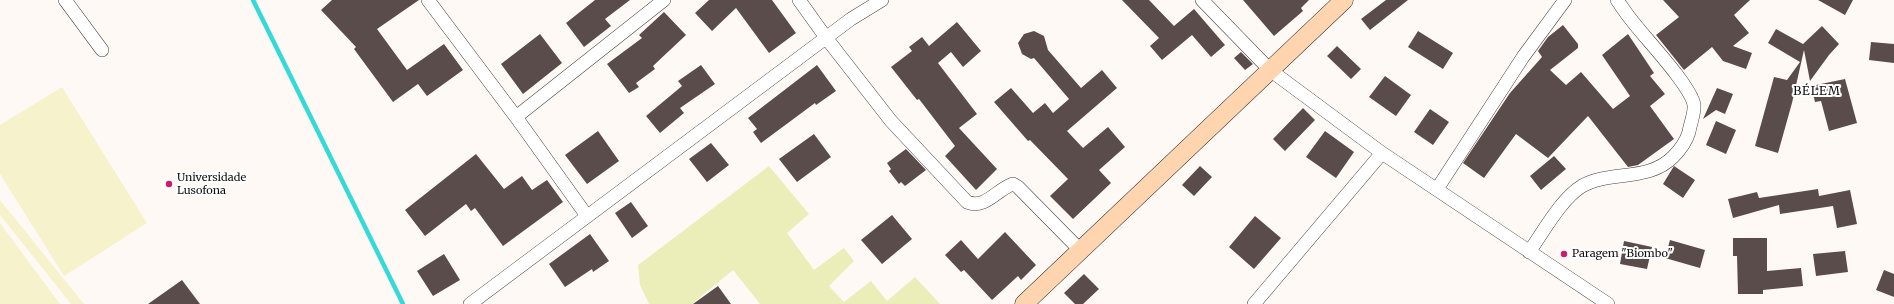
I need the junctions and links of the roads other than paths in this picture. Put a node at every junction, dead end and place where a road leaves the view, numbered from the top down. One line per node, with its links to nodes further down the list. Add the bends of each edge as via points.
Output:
1 (65, 0): 11 (street)
2 (428, 0): 13 (street)
3 (664, 0): 13 (street)
4 (799, 0): 10 (street)
5 (882, 0): 10 (street, via 851,19)
6 (1202, 0): 12 (street)
7 (1344, 0): 12 (main road)
8 (1565, 0): 15 (street, via 1522,57)
9 (1617, 0): 18 (street, via 1689,95 1694,105 1687,138 1680,151 1666,164 1646,173 1596,181 1570,195)
10 (827, 39): 16 (street); 17 (street, via 891,121 967,202 980,204 1013,184)
11 (102, 50)
12 (1270, 70): 14 (street); 17 (main road)
13 (516, 117): 16 (street)
14 (1382, 153): 15 (street); 21 (street)
15 (1437, 189): 18 (street)
16 (587, 216): 19 (street)
17 (1080, 250): 20 (main road)
18 (1529, 252): 22 (street)
19 (470, 304)
20 (1024, 304)
21 (1254, 304)
22 (1608, 304)

